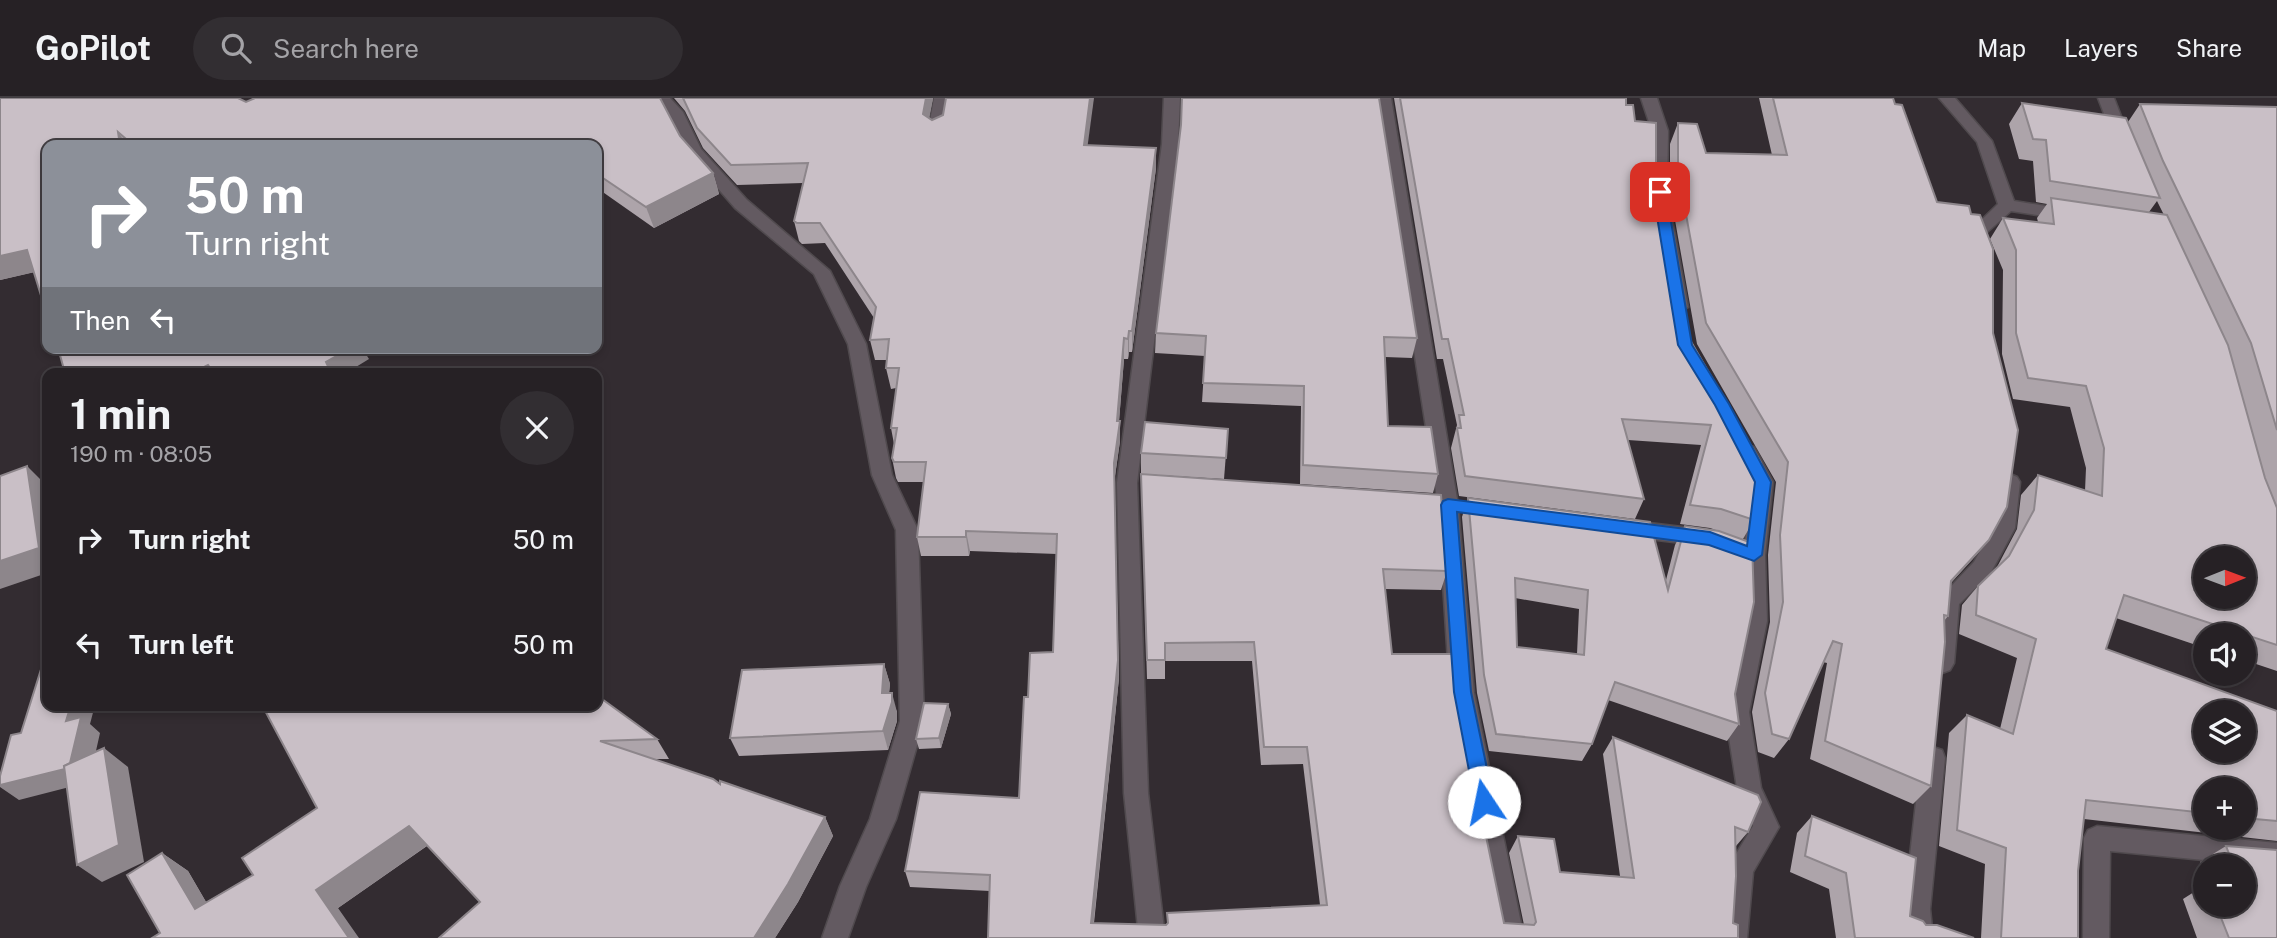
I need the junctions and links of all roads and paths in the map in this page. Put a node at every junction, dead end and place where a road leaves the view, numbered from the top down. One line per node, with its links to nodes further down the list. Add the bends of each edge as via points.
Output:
1 (661, 98): 23 (street, via 675,112 694,151 741,204 821,271 857,344 882,475 907,530 912,721 883,819)
2 (942, 98): 8 (street)
3 (1172, 98): 24 (street, via 1134,484 1136,793)
4 (1383, 98): 17 (street)
5 (1649, 98): 13 (street, via 1660,131 1660,192)
6 (1947, 98): 10 (street, via 1984,141)
7 (2106, 98): 9 (street)
8 (936, 133)
9 (2129, 158)
10 (2007, 205): 11 (street); 12 (street, via 1976,233)
11 (2090, 218)
12 (1991, 270)
13 (1683, 332)
14 (1739, 438): 19 (street, via 1763,482)
15 (2012, 464): 20 (street, via 2004,528 1982,568 1948,601)
16 (1420, 503): 17 (street)
17 (1455, 506): 25 (street, via 1462,692)
18 (1600, 524): 19 (street, via 1710,539)
19 (1754, 555): 26 (street, via 1756,621 1737,712 1749,788 1766,827 1740,869)
20 (1941, 677)
21 (1935, 741): 27 (street, via 1917,909)
22 (2277, 855): 28 (street, via 2097,838)
23 (835, 938)
24 (1152, 938)
25 (1511, 938)
26 (1734, 938)
27 (1920, 938)
28 (2096, 938)

